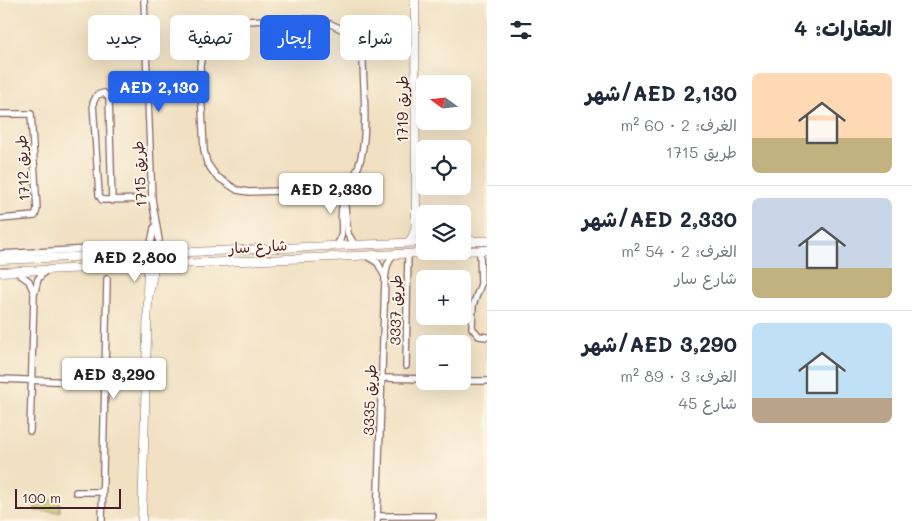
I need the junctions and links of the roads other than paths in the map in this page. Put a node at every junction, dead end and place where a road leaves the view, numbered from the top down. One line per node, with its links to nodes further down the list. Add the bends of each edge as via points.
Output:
1 (144, 0): 5 (street, طريق 1715)
2 (415, 0): 8 (street, طريق 1719)
3 (0, 114): 9 (street, طريق 1712, via 31,114 37,210 35,216)
4 (343, 188): 4 (street, via 358,171 364,138 363,59 349,33 316,19 242,21 221,28 203,48 200,66 202,141 212,171 226,185 243,192); 7 (street)
5 (152, 199): 6 (street); 17 (street, طريق 1715, via 159,240)
6 (112, 201): 6 (street, via 109,98 104,93 97,95 94,103 99,195 102,200)
7 (344, 201): 14 (street, via 342,235); 15 (street, via 348,234)
8 (416, 218): 12 (street, طريق 1719)
9 (0, 219)
10 (471, 241): 11 (street)
11 (487, 241)
12 (410, 242): 13 (street, شارع سار); 15 (street, شارع سار)
13 (416, 242)
14 (337, 245): 15 (street, شارع سار); 17 (street, شارع سار)
15 (355, 245)
16 (484, 250): 18 (street, شارع سار); 31 (street, via 482,284 473,305 472,328 479,336)
17 (153, 253): 20 (street, شارع سار); 24 (street)
18 (408, 253): 21 (street, شارع سار); 32 (street, طريق 3337)
19 (0, 254): 20 (street, via 90,249)
20 (123, 254): 23 (street, شارع سار)
21 (393, 254): 22 (street, شارع سار); 29 (street, طريق 3335)
22 (365, 255): 24 (street, شارع سار); 29 (street, via 378,263)
23 (0, 260)
24 (151, 265): 25 (street, شارع سار); 46 (street)
25 (48, 269): 26 (street, شارع سار); 30 (street, via 38,279)
26 (16, 271): 27 (street, شارع سار); 30 (street, via 29,281)
27 (0, 272)
28 (107, 279): 39 (street)
29 (385, 279): 33 (street, طريق 3335)
30 (34, 295): 36 (street)
31 (487, 337)
32 (406, 366)
33 (382, 378): 35 (street); 44 (street, طريق 3335)
34 (0, 379): 36 (street)
35 (416, 379)
36 (31, 380): 39 (street); 40 (street)
37 (471, 380): 38 (street)
38 (487, 381)
39 (104, 383): 42 (street)
40 (30, 431)
41 (76, 492): 42 (street)
42 (102, 492): 45 (street)
43 (433, 516): 44 (street)
44 (378, 518)
45 (102, 521)
46 (142, 521)

